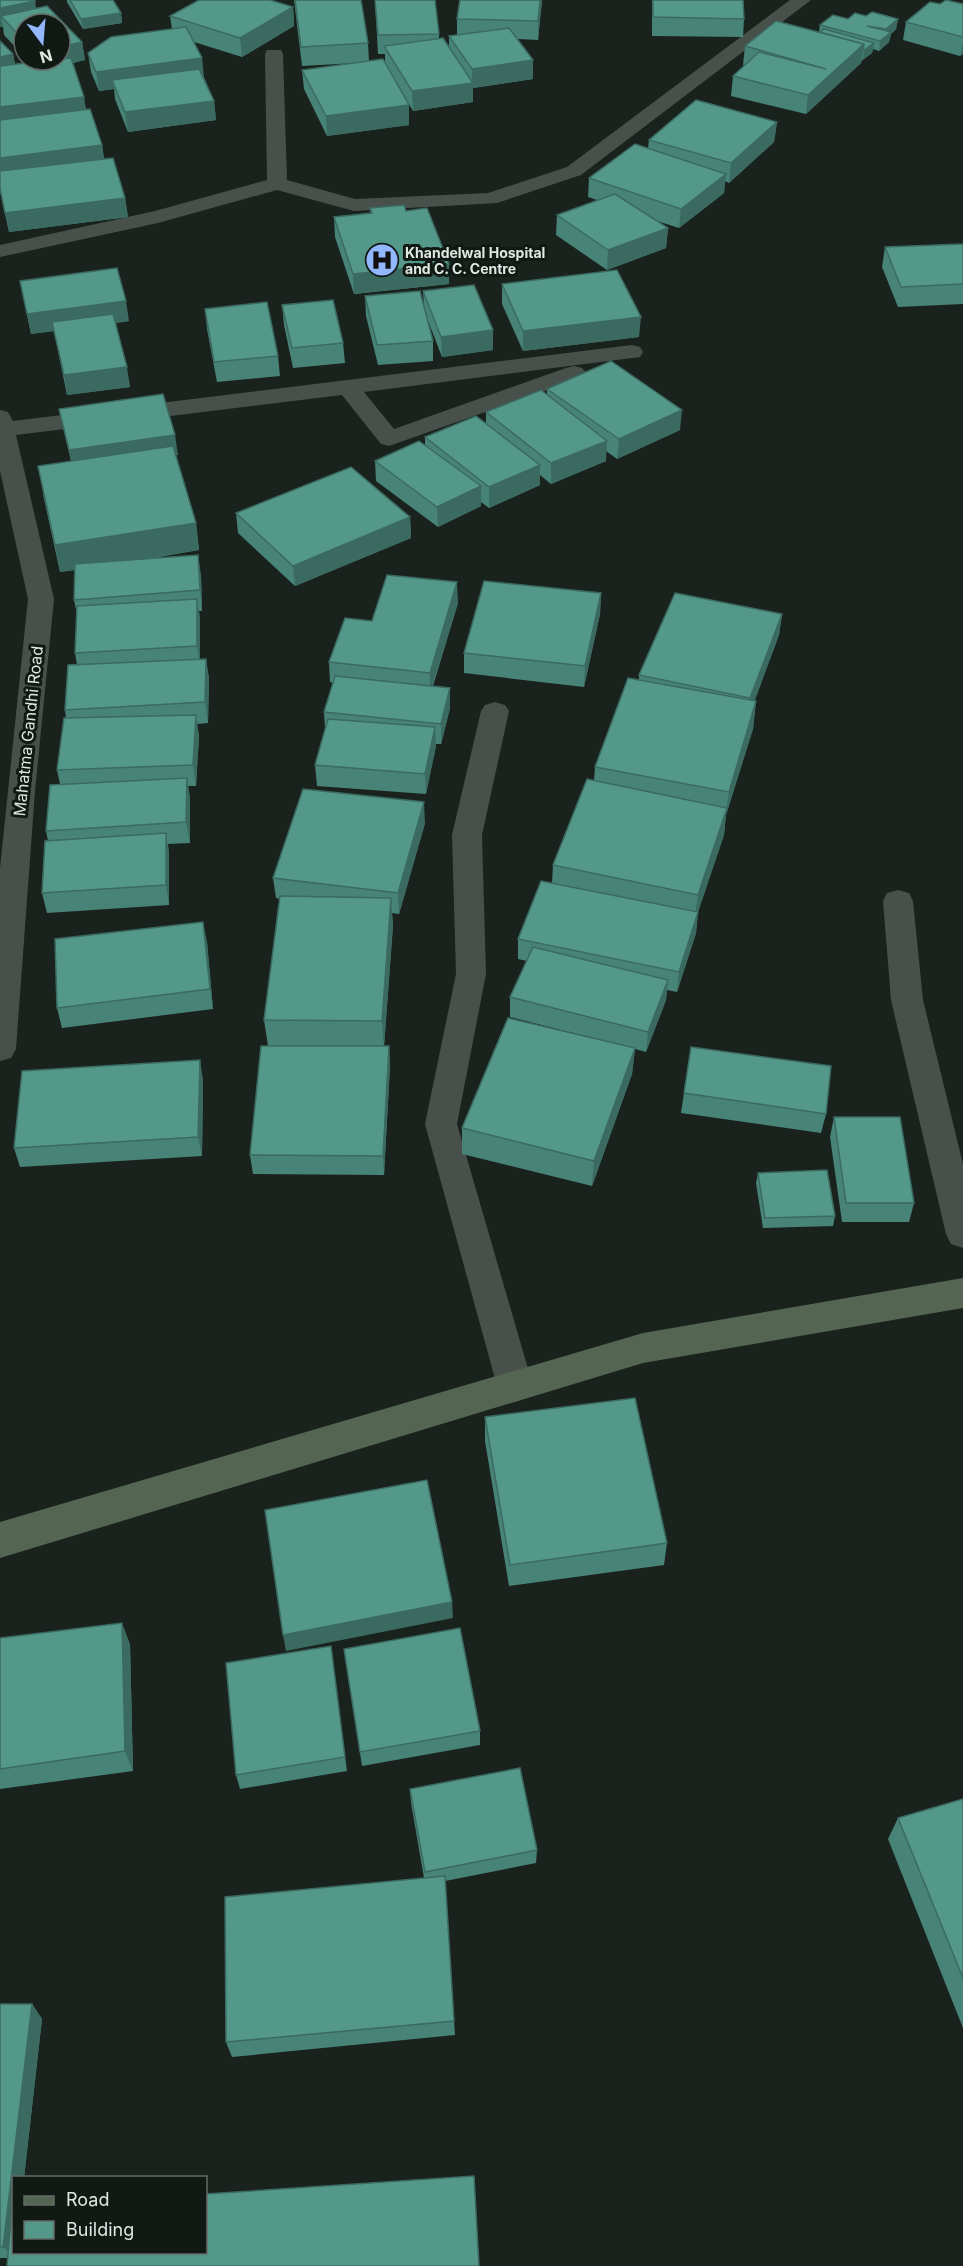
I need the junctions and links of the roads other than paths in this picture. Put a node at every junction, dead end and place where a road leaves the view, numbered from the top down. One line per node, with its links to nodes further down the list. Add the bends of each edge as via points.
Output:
1 (802, 0): 3 (street, via 574,171 490,199 354,205)
2 (274, 54): 3 (street)
3 (277, 184): 4 (street, via 158,217)
4 (0, 250)
5 (348, 387): 5 (street, via 383,383 632,352 389,439); 6 (street)
6 (1, 423): 9 (street, Mahatma Gandhi Road, via 41,599)
7 (495, 711): 12 (street, via 467,835 471,974 441,1124)
8 (898, 901): 10 (street, via 907,1000)
9 (0, 1049)
10 (963, 1234)
11 (963, 1293): 12 (street, via 643,1348)
12 (516, 1386): 13 (street)
13 (0, 1540)

